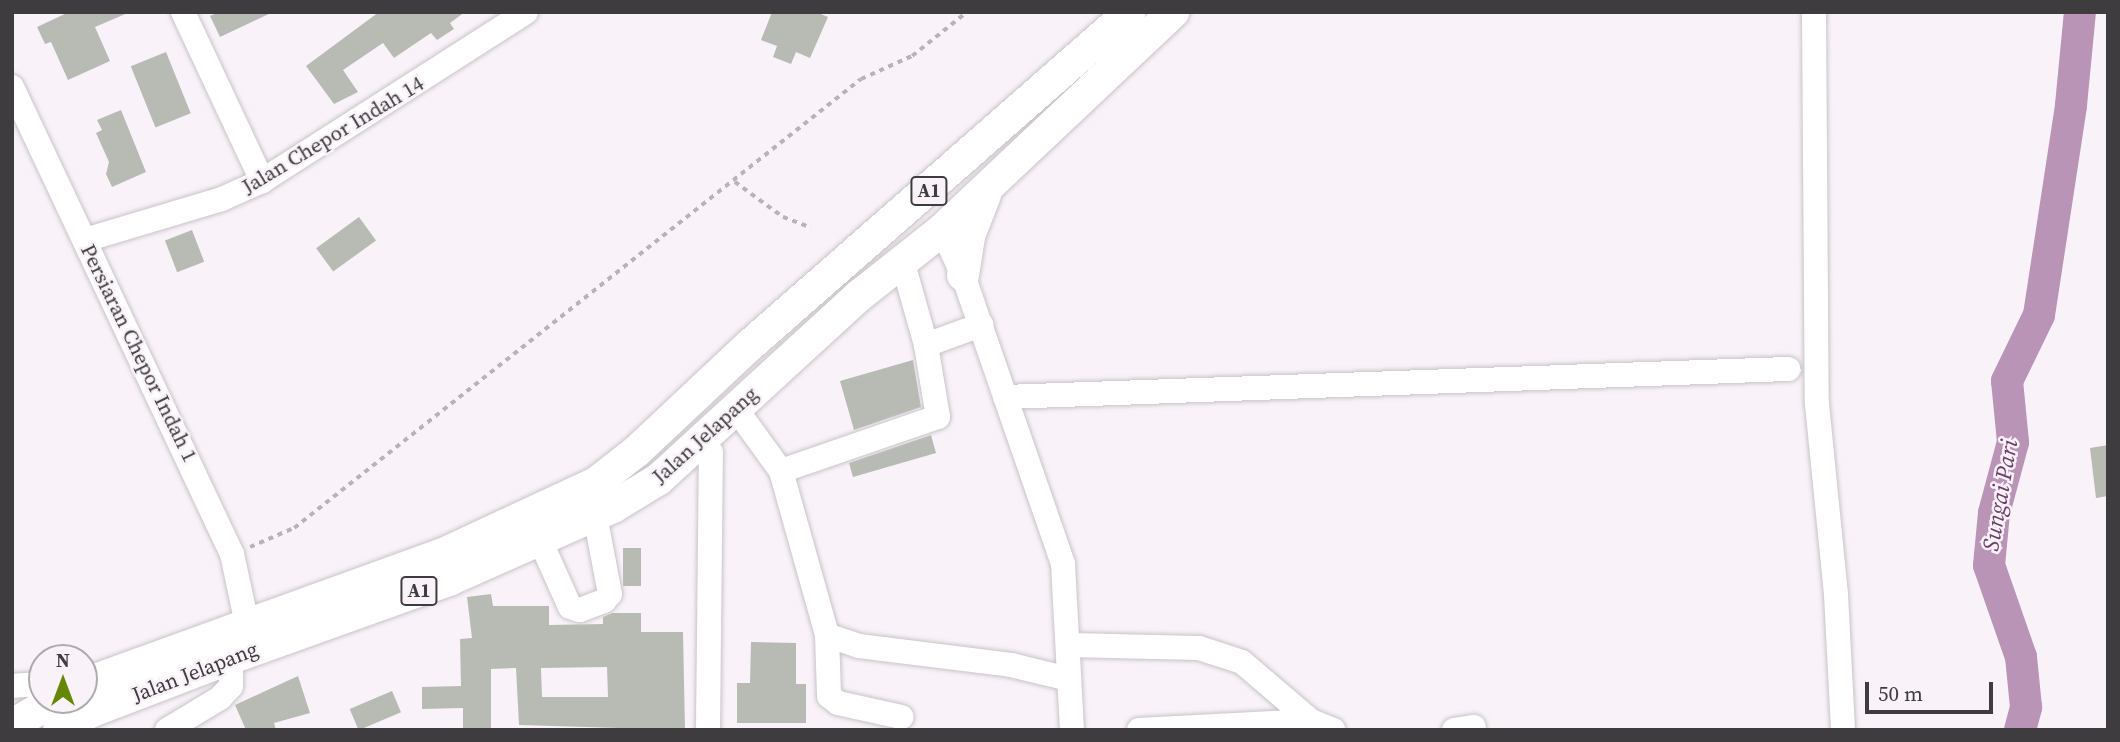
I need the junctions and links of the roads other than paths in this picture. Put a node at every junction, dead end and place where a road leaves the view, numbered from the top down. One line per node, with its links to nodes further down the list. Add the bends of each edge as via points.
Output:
1 (183, 12): 8 (street)
2 (526, 12): 8 (street, Jalan Chepor Indah 14)
3 (1173, 12): 9 (main road, Jalan Jelapang / A1)
4 (1814, 12): 41 (street, via 1817,404 1836,595)
5 (1116, 17): 7 (main road, A1)
6 (12, 87): 12 (street, Persiaran Chepor Indah 1)
7 (946, 176): 10 (main road, via 936,203); 11 (main road, A1)
8 (262, 181): 12 (street, Jalan Chepor Indah 14, via 222,199)
9 (988, 187): 10 (main road, Jalan Jelapang / A1); 14 (main road, via 969,236)
10 (942, 230): 11 (main road); 13 (main road, Jalan Jelapang / A1); 14 (street)
11 (881, 232): 17 (main road, Jalan Jelapang / A1, via 849,260 805,272 750,322 750,345)
12 (85, 240): 26 (street, Persiaran Chepor Indah 1, via 232,554)
13 (905, 258): 14 (main road); 16 (street); 20 (main road, Jalan Jelapang / A1)
14 (963, 274): 15 (street)
15 (981, 325): 16 (street); 19 (street)
16 (926, 345): 22 (street, via 939,417)
17 (727, 369): 20 (main road, via 744,377); 26 (main road, Jalan Jelapang / A1, via 637,452 596,483 441,555)
18 (1788, 369): 19 (street)
19 (1005, 397): 28 (street, via 1063,564)
20 (746, 409): 21 (main road); 22 (street); 23 (main road, Jalan Jelapang / A1)
21 (711, 452): 23 (main road); 38 (street)
22 (781, 471): 27 (street)
23 (659, 479): 24 (main road, Jalan Jelapang / A1)
24 (595, 515): 25 (main road, Jalan Jelapang / A1); 25 (street, via 610,594 604,601 580,610 570,607)
25 (540, 540): 29 (main road, Jalan Jelapang / A1, via 449,580)
26 (247, 624): 30 (main road, Jalan Jelapang / A1)
27 (827, 635): 31 (street, via 859,646 1011,665); 33 (street, via 829,696 838,703)
28 (1069, 645): 31 (street); 35 (street, via 1210,652 1242,662)
29 (231, 657): 36 (main road, Jalan Jelapang / A1, via 92,712); 37 (street, via 231,686 220,698)
30 (98, 679)
31 (1069, 679): 39 (street)
32 (31, 714): 34 (main road)
33 (901, 717)
34 (12, 725)
35 (1322, 725): 40 (street)
36 (59, 730)
37 (167, 730)
38 (708, 730)
39 (1072, 730)
40 (1139, 730)
41 (1843, 730)

